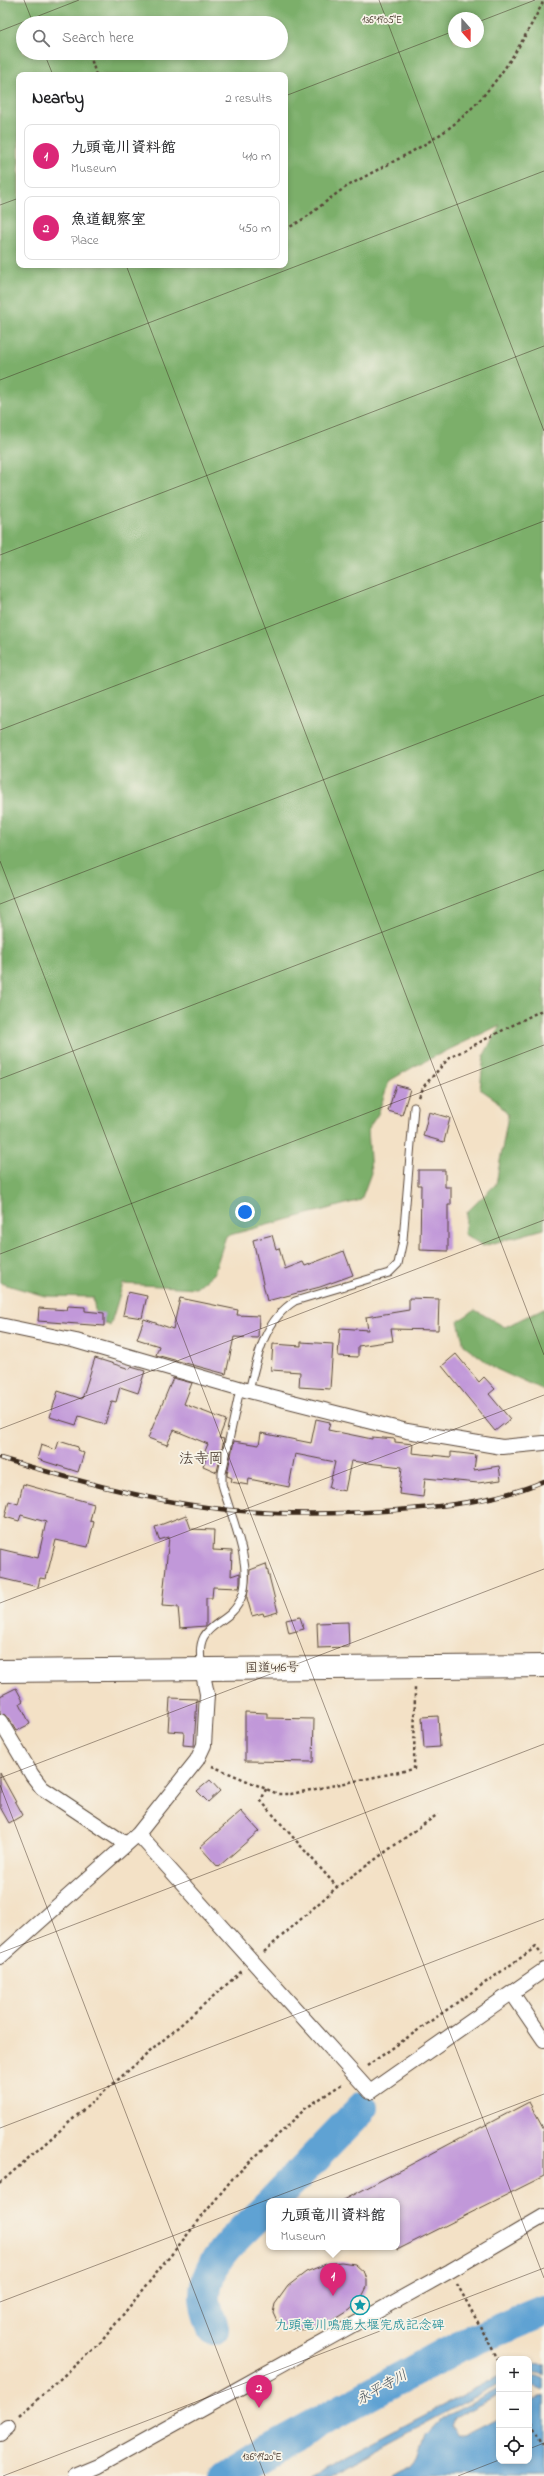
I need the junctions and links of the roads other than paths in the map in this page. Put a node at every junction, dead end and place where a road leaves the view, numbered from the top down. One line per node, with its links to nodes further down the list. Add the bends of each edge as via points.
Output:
1 (414, 1107): 3 (lane, via 403,1240 398,1264 390,1273 294,1301 281,1309 273,1320)
2 (0, 1325): 3 (street, via 91,1345)
3 (245, 1390): 4 (street, via 407,1431 468,1443 502,1447); 6 (lane, via 222,1473 222,1484 240,1545 246,1577 242,1597 232,1611 211,1627 202,1639 199,1652)
4 (544, 1443)
5 (544, 1666): 6 (highway, 国道416号)
6 (202, 1669): 7 (highway, 国道416号); 9 (street, via 207,1694 204,1745 197,1760)
7 (0, 1671)
8 (0, 1721): 10 (street, via 42,1788)
9 (138, 1834): 10 (street); 13 (street, via 370,2092)
10 (126, 1844): 11 (street)
11 (0, 1957)
12 (544, 1970): 13 (street)
13 (512, 1993): 14 (street)
14 (544, 2040)
15 (544, 2216): 16 (street, via 112,2459)
16 (75, 2476)

